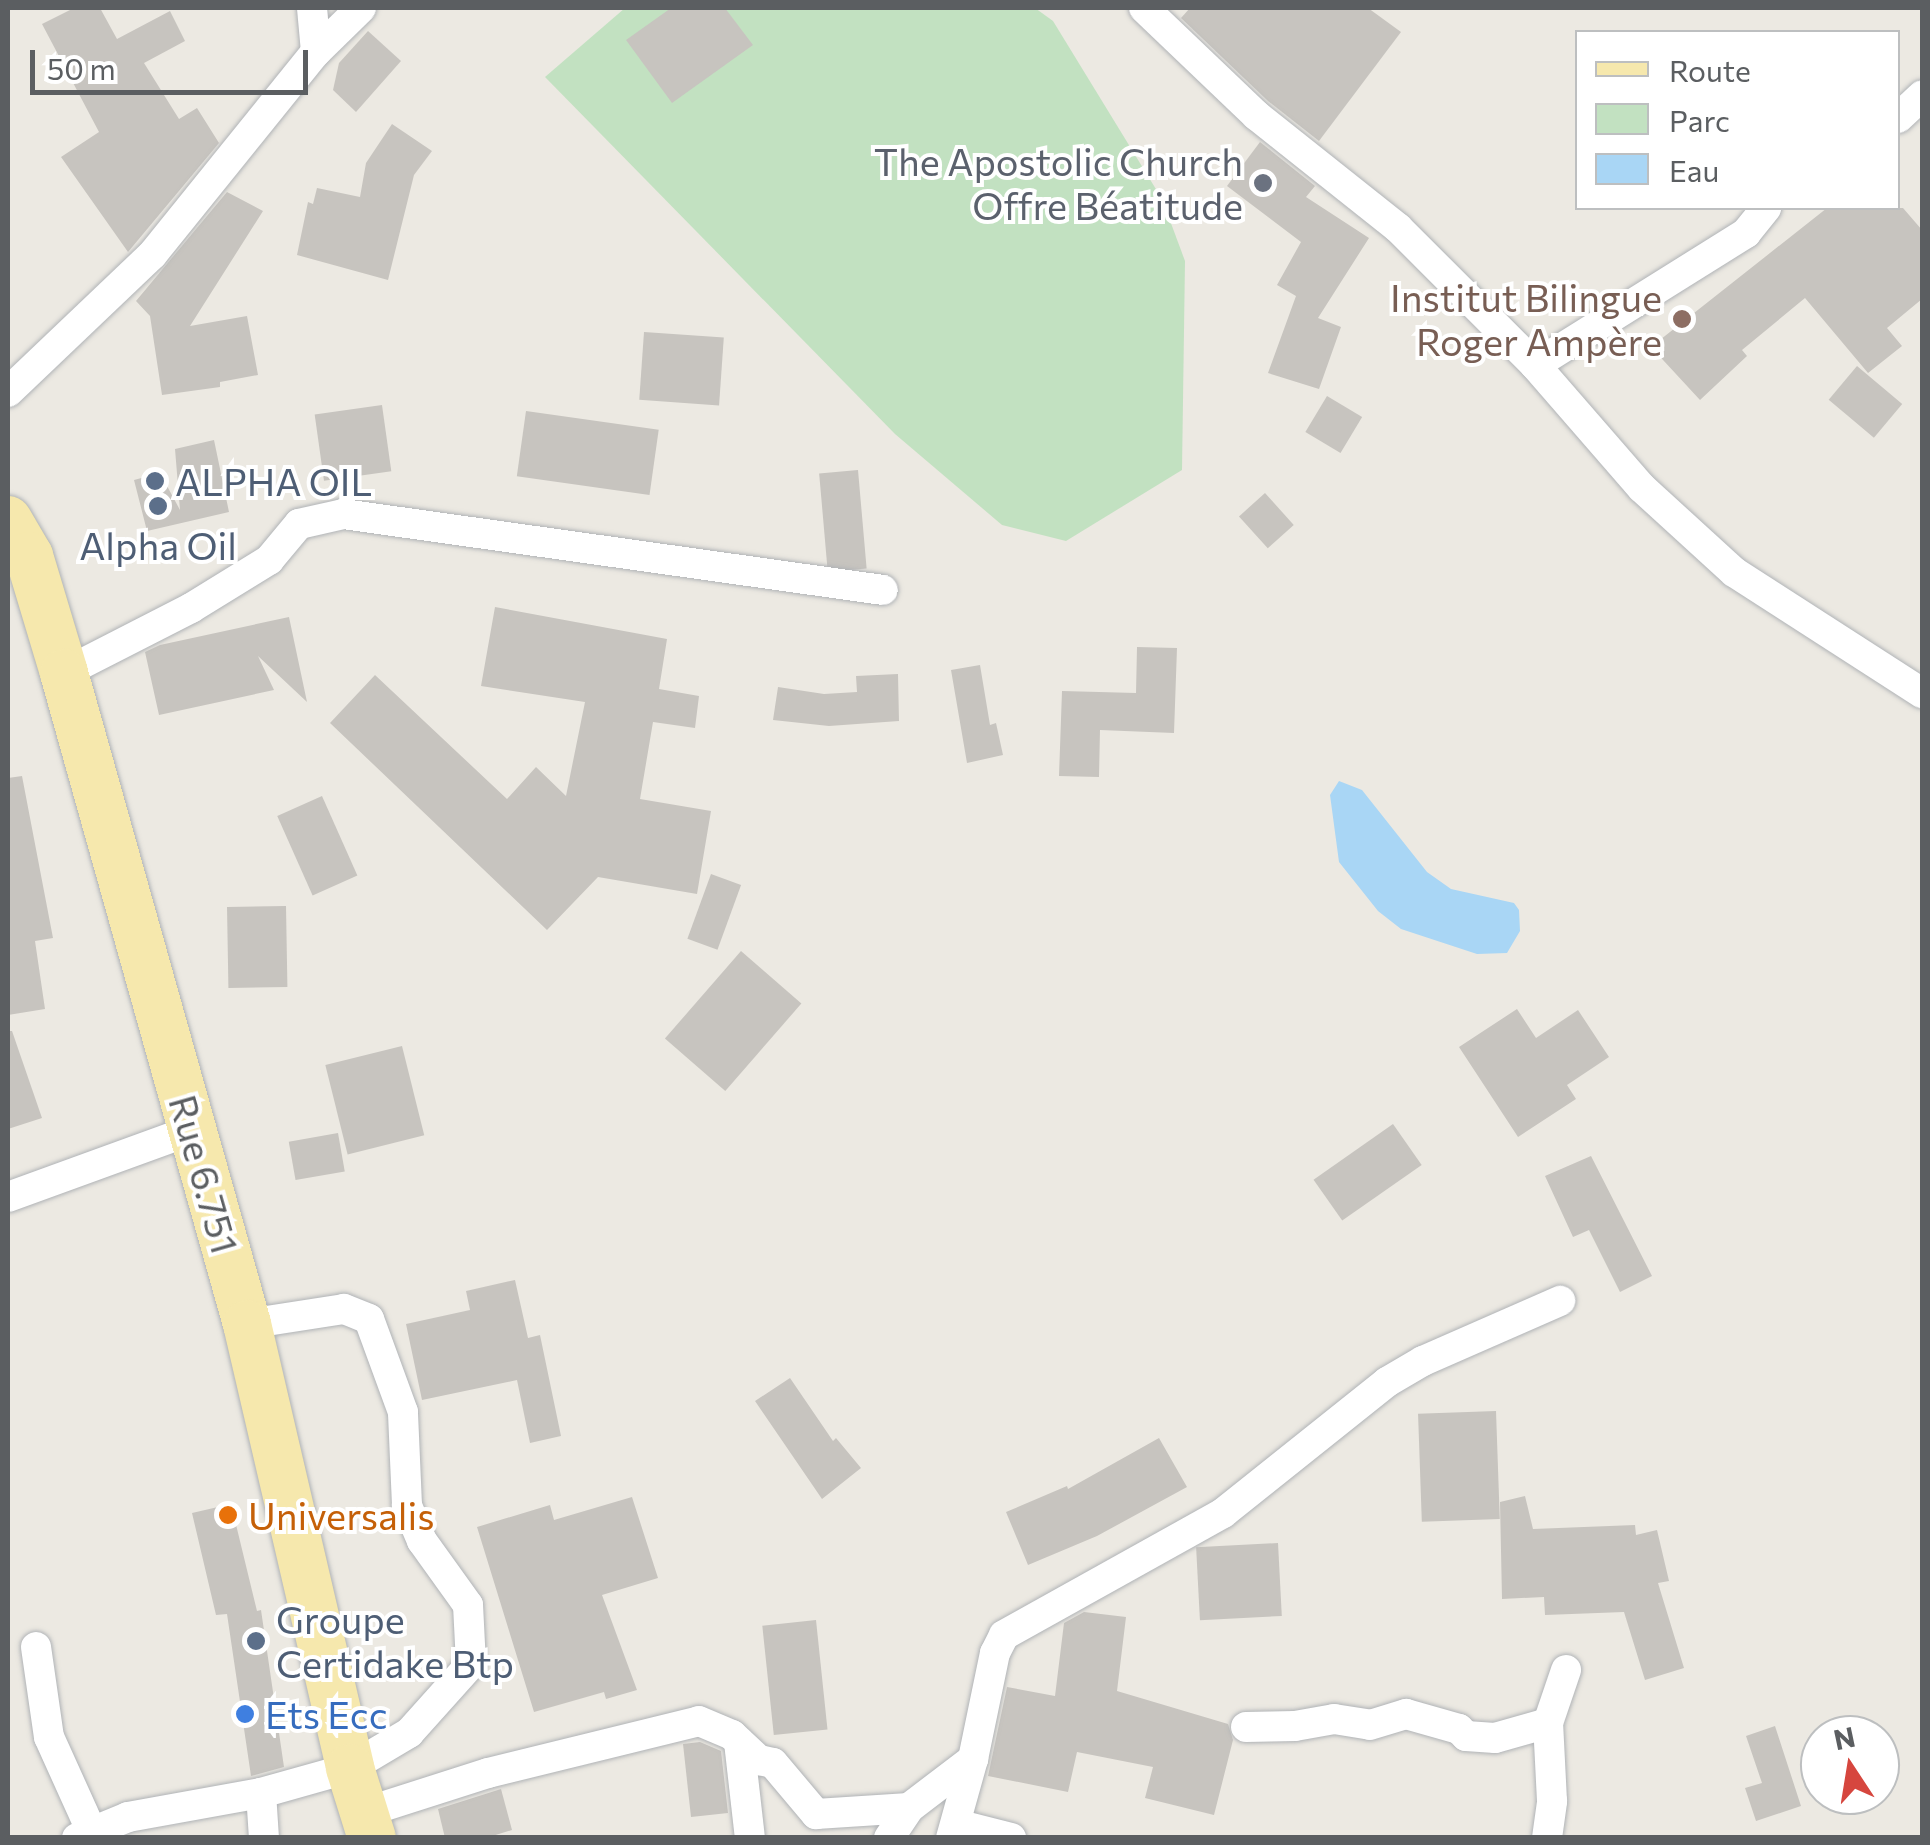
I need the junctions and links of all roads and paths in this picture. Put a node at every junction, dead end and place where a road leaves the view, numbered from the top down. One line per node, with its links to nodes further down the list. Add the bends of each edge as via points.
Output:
1 (312, 8): 4 (street)
2 (361, 8): 4 (street)
3 (1144, 8): 8 (street, via 1256,115 1398,228)
4 (316, 52): 9 (street, via 152,255)
5 (1922, 96): 6 (street)
6 (1900, 116)
7 (1764, 210): 8 (street, via 1746,233)
8 (1535, 365): 13 (street, via 1642,488 1734,572)
9 (8, 392)
10 (8, 520): 12 (main road, Rue 6.751, via 29,556)
11 (883, 590): 12 (street, via 330,515 299,524 269,560 191,608)
12 (64, 673): 14 (main road, Rue 6.751)
13 (1922, 693)
14 (192, 1130): 15 (street); 17 (main road, Rue 6.751)
15 (8, 1196)
16 (1560, 1300): 23 (street, via 1399,1375 1223,1512 1004,1635)
17 (247, 1324): 25 (main road, Rue 6.751); 25 (street, via 344,1309 369,1319 403,1412 404,1488 414,1527 472,1615 471,1664 409,1732)
18 (36, 1647): 28 (street, via 50,1737)
19 (1566, 1670): 20 (street)
20 (1548, 1723): 21 (street, via 1496,1738 1466,1736 1406,1714 1370,1725 1334,1720); 33 (street)
21 (1246, 1727)
22 (739, 1742): 25 (street, via 698,1721); 26 (street, via 773,1763 816,1814); 30 (street)
23 (973, 1759): 26 (street); 27 (street)
24 (261, 1793): 25 (street); 28 (street, via 128,1817); 29 (street)
25 (362, 1806)
26 (910, 1808): 31 (street)
27 (954, 1830): 32 (street)
28 (84, 1834)
29 (264, 1838)
30 (750, 1838)
31 (889, 1838)
32 (1011, 1838)
33 (1547, 1838)

